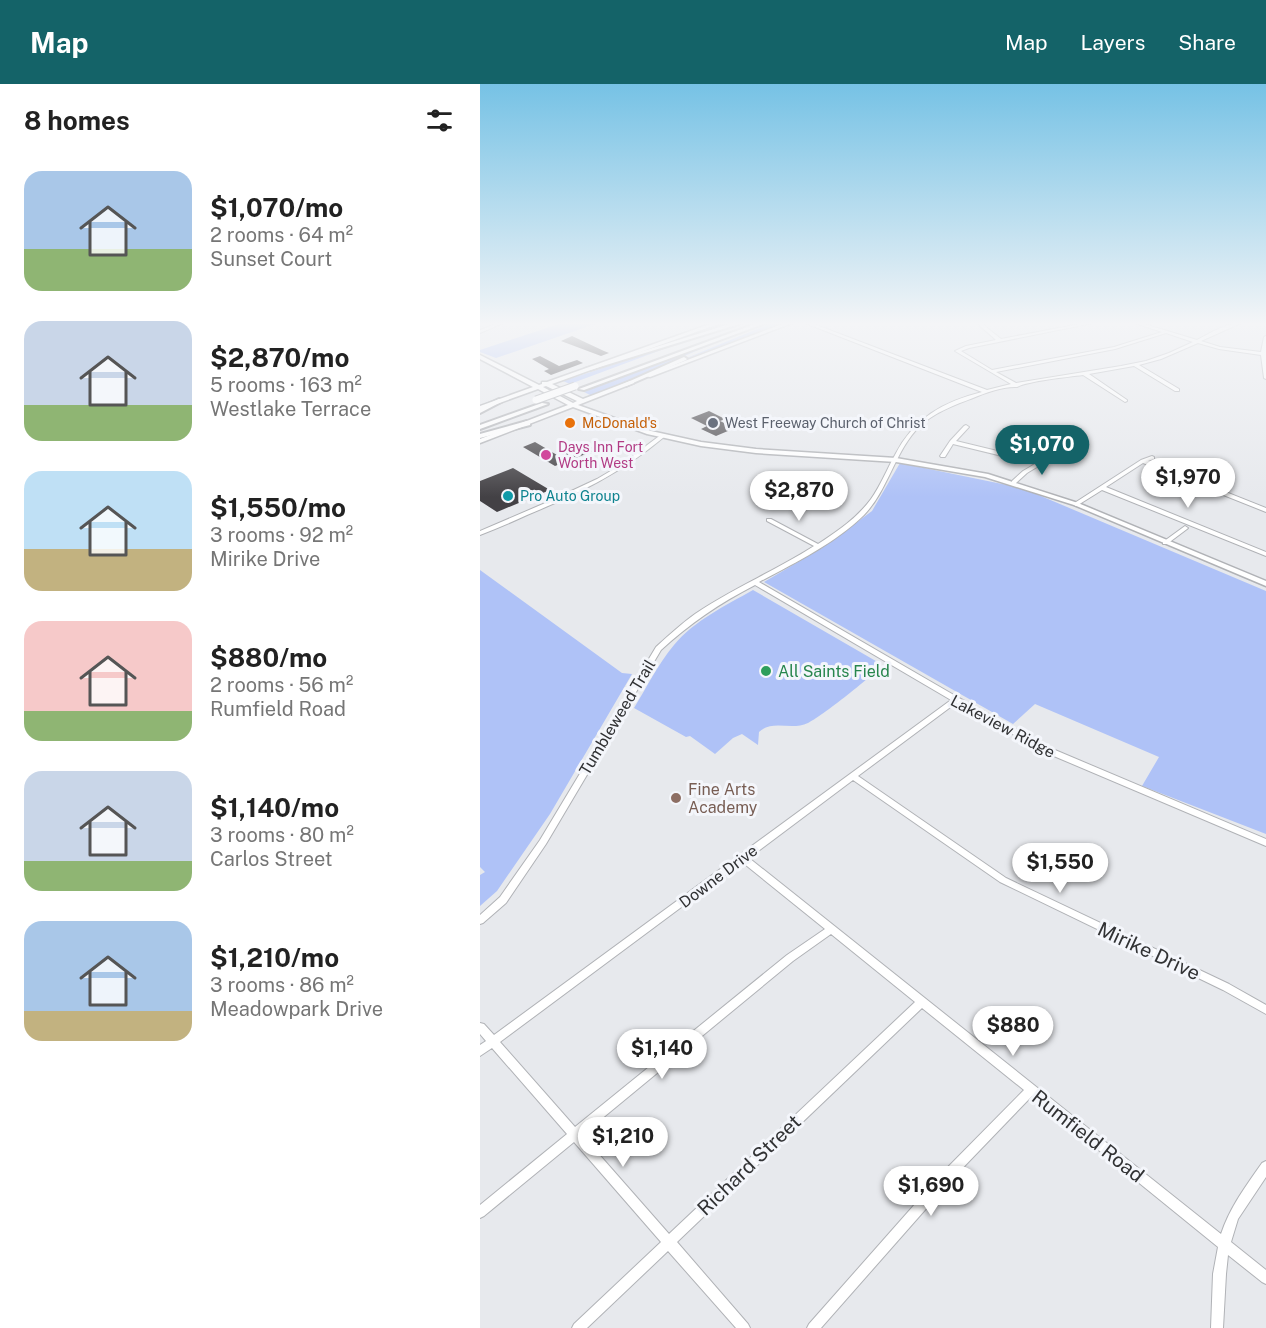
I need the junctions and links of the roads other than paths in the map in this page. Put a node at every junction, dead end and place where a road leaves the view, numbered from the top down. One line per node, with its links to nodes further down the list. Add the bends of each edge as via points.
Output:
1 (526, 381): 16 (main road)
2 (538, 381): 13 (main road)
3 (555, 381): 13 (main road)
4 (596, 381): 17 (highway)
5 (598, 381): 17 (highway)
6 (633, 381): 14 (highway)
7 (635, 381): 14 (main road)
8 (959, 381): 19 (street)
9 (1009, 381): 15 (street)
10 (1045, 381): 15 (street, Tumbleweed Trail)
11 (1095, 381): 21 (street)
12 (1162, 381): 18 (street)
13 (547, 384): 16 (main road); 23 (main road)
14 (624, 385): 23 (main road)
15 (1017, 386): 19 (street, Tumbleweed Trail)
16 (538, 387): 20 (main road); 24 (main road)
17 (578, 388): 22 (highway)
18 (1177, 390)
19 (988, 392): 37 (street, Tumbleweed Trail, via 927,417 912,431)
20 (499, 401): 25 (highway)
21 (1125, 401)
22 (540, 402): 26 (highway); 28 (highway)
23 (583, 404): 24 (main road); 31 (main road, via 614,421)
24 (573, 405): 27 (main road)
25 (480, 410)
26 (480, 420)
27 (527, 423): 30 (highway); 32 (main road)
28 (480, 427)
29 (966, 427): 33 (street)
30 (480, 436)
31 (662, 436): 37 (main road, via 756,452); 46 (street, via 579,489)
32 (480, 441)
33 (952, 442): 35 (street); 39 (street)
34 (1057, 453): 39 (street)
35 (943, 456)
36 (1152, 458): 38 (street)
37 (896, 460): 40 (main road); 48 (street, Tumbleweed Trail, via 875,498 848,525)
38 (1143, 461): 41 (street); 43 (street)
39 (1039, 463): 40 (street)
40 (1014, 482): 42 (main road)
41 (1102, 488): 42 (street); 49 (street)
42 (1076, 504): 47 (main road)
43 (1266, 510)
44 (769, 520): 48 (street)
45 (1185, 528): 47 (street)
46 (480, 533)
47 (1165, 543): 51 (main road)
48 (818, 546): 50 (street, Tumbleweed Trail)
49 (1266, 554)
50 (754, 582): 52 (street, Lakeview Ridge); 56 (street, Tumbleweed Trail, via 697,615 658,649 537,851 503,900)
51 (1266, 584)
52 (956, 700): 53 (street, Downe Drive); 54 (street, Lakeview Ridge, via 1080,765)
53 (852, 776): 55 (street, Downe Drive); 59 (street, Mirike Drive, via 1003,880)
54 (1266, 843)
55 (743, 858): 57 (street, Rumfield Road); 61 (street, Downe Drive)
56 (480, 920)
57 (831, 930): 58 (street, Rumfield Road); 64 (street, via 790,958)
58 (922, 1002): 63 (street, Rumfield Road); 67 (street, Richard Street)
59 (1266, 1010)
60 (480, 1027): 61 (street)
61 (493, 1042): 62 (street, Downe Drive); 64 (street)
62 (480, 1051)
63 (1030, 1090): 68 (street, Rumfield Road); 72 (street, via 950,1173)
64 (573, 1133): 66 (street); 67 (street)
65 (1266, 1167): 68 (street, via 1232,1220)
66 (480, 1212)
67 (669, 1242): 70 (street, Richard Street); 71 (street)
68 (1224, 1243): 69 (street, Rumfield Road); 73 (street)
69 (1266, 1278)
70 (578, 1328)
71 (744, 1328)
72 (813, 1328)
73 (1217, 1328)

